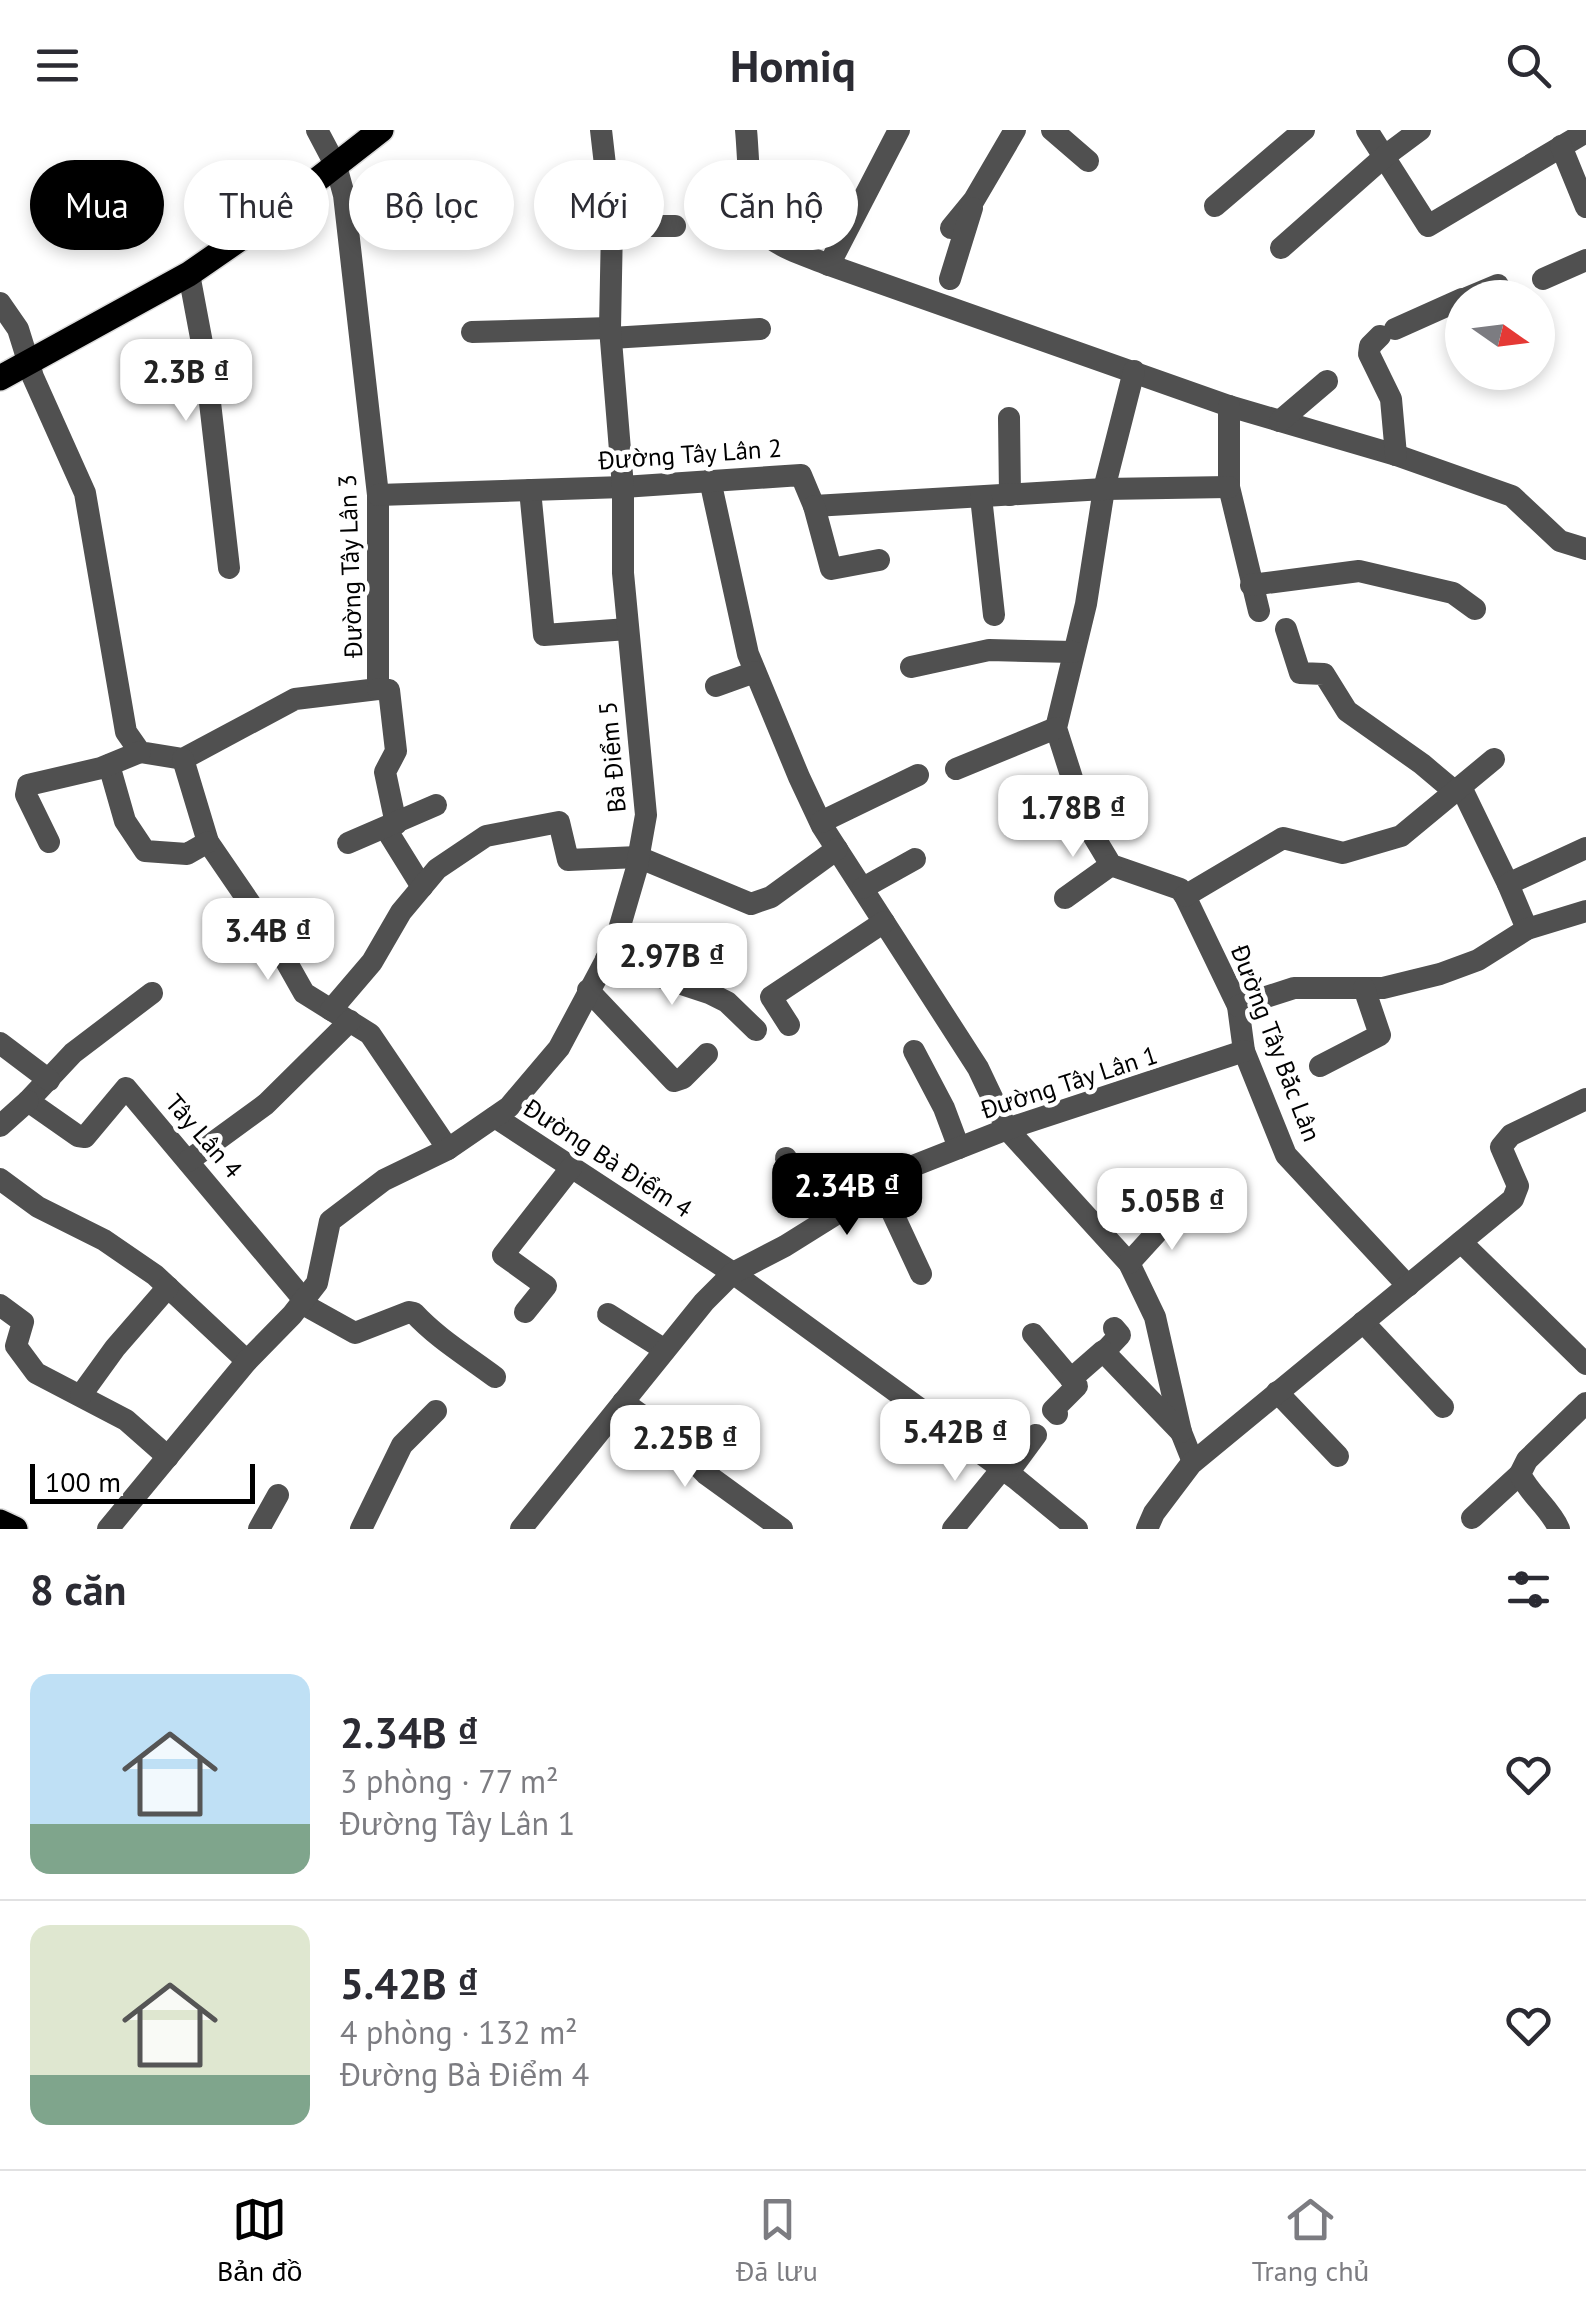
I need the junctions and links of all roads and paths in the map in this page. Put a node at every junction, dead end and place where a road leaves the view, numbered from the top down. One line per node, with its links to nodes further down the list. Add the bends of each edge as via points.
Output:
1 (317, 130): 16 (street, Đường Tây Lân 3)
2 (381, 130): 16 (main road)
3 (601, 130): 14 (street, Bà Điểm 5)
4 (746, 130): 26 (street, via 760,228)
5 (899, 130): 26 (street)
6 (1015, 130): 17 (street)
7 (1052, 130): 15 (street)
8 (1304, 130): 18 (street)
9 (1367, 130): 13 (street)
10 (1420, 130): 13 (street)
11 (1586, 132): 12 (street)
12 (1561, 146): 13 (street, via 1428,226); 19 (street)
13 (1384, 156): 23 (street)
14 (604, 160)
15 (1088, 161)
16 (336, 166): 27 (main road); 48 (street, Đường Tây Lân 3)
17 (974, 200): 22 (street); 28 (street)
18 (1214, 206)
19 (1586, 207)
20 (664, 226): 21 (street)
21 (675, 226)
22 (951, 228)
23 (1281, 248)
24 (612, 250): 34 (street, Bà Điểm 5)
25 (1586, 260): 29 (street)
26 (828, 265): 36 (street)
27 (189, 274): 35 (main road); 54 (street)
28 (950, 279)
29 (1543, 279)
30 (0, 303): 35 (street)
31 (1445, 307): 42 (street, via 1370,346 1391,399)
32 (760, 329): 34 (street)
33 (472, 332): 34 (street)
34 (611, 333): 44 (street, Bà Điểm 5)
35 (30, 360): 37 (main road); 67 (street, via 85,493 126,732)
36 (1134, 371): 39 (street); 46 (street)
37 (0, 378)
38 (1327, 381): 41 (street)
39 (1229, 406): 41 (street); 45 (street)
40 (1008, 418): 49 (street)
41 (1280, 421): 42 (street)
42 (1396, 455): 52 (street, via 1512,496 1560,541)
43 (710, 480): 44 (street, Đường Tây Lân 2); 51 (street, Đường Tây Lân 2, via 801,474); 63 (street)
44 (623, 486): 47 (street, Đường Tây Lân 2); 59 (street, Bà Điểm 5)
45 (1229, 487): 46 (street); 55 (street)
46 (1104, 489): 49 (street); 61 (street)
47 (530, 490): 48 (street, Đường Tây Lân 2); 59 (street, via 544,636)
48 (378, 495): 65 (street, Đường Tây Lân 3)
49 (1010, 496): 50 (street)
50 (981, 497): 51 (street); 58 (street)
51 (814, 506): 53 (street, via 831,570)
52 (1586, 549)
53 (879, 560)
54 (229, 568)
55 (1251, 585): 56 (street, via 1358,571 1453,593); 57 (street)
56 (1475, 609)
57 (1258, 611)
58 (994, 615)
59 (628, 629): 84 (street, Bà Điểm 5, via 646,815)
60 (1286, 629): 73 (street, via 1300,673 1324,674 1348,712)
61 (1074, 652): 62 (street, via 988,650); 66 (street)
62 (911, 668)
63 (755, 672): 64 (street); 77 (street)
64 (716, 686)
65 (378, 689): 68 (street, Đường Tây Lân 3, via 295,699); 78 (street, via 389,690 392,698 396,750 385,772)
66 (1056, 728): 71 (street); 74 (street)
67 (140, 752): 68 (street); 70 (street)
68 (183, 759): 80 (street)
69 (1494, 760): 73 (street)
70 (109, 765): 79 (street, via 26,788); 80 (street, via 125,821 145,851 187,854)
71 (956, 769)
72 (918, 776): 77 (street)
73 (1458, 789): 87 (street); 90 (street, via 1401,836 1343,853 1283,838)
74 (1078, 798): 76 (street); 86 (street)
75 (436, 805): 78 (street)
76 (1027, 819)
77 (820, 822): 83 (street)
78 (391, 826): 81 (street); 88 (street)
79 (48, 842)
80 (208, 842): 100 (street, via 304,993)
81 (348, 842)
82 (1586, 848): 87 (street)
83 (837, 849): 84 (street, via 772,897 751,904); 89 (street)
84 (638, 857): 88 (street, via 568,860 559,822 486,836); 95 (street, Bà Điểm 5)
85 (915, 860): 89 (street)
86 (1111, 865): 90 (street); 91 (street)
87 (1508, 884): 94 (street)
88 (422, 887): 100 (street)
89 (862, 888): 93 (street)
90 (1185, 896): 99 (street, Đường Tây Bắc Lân)
91 (1066, 898)
92 (1586, 911): 94 (street)
93 (884, 922): 101 (street, via 771,997); 113 (street, via 978,1068)
94 (1527, 929): 96 (street, via 1466,965)
95 (606, 959): 97 (street, Bà Điểm 5); 102 (street, via 710,993)
96 (1364, 988): 99 (street, via 1294,988); 107 (street, via 1380,1035)
97 (588, 990): 106 (street, via 674,1081); 111 (street, Bà Điểm 5, via 559,1048)
98 (152, 993): 108 (street, via 73,1053)
99 (1238, 1006): 105 (street, Đường Tây Bắc Lân)
100 (341, 1016): 115 (street, via 370,1034); 117 (street, via 266,1104)
101 (789, 1024)
102 (756, 1030)
103 (0, 1043): 108 (street)
104 (914, 1051): 114 (street)
105 (1244, 1052): 113 (street, Đường Tây Lân 1); 127 (street, Đường Tây Bắc Lân, via 1286,1155)
106 (707, 1054)
107 (1320, 1066)
108 (49, 1080): 110 (street)
109 (1586, 1099): 123 (street, via 1511,1135 1501,1147 1518,1186 1513,1199)
110 (28, 1101): 112 (street); 117 (street, Tây Lân 4, via 85,1136 126,1088)
111 (495, 1117): 115 (street, Bà Điểm 5); 118 (street, Đường Bà Điểm 4)
112 (0, 1126)
113 (1007, 1129): 114 (street, Đường Tây Lân 1); 124 (street)
114 (959, 1148): 120 (street, Đường Tây Lân 1)
115 (448, 1149): 129 (street, Bà Điểm 5, via 384,1180 330,1221 317,1283)
116 (786, 1158): 122 (street)
117 (188, 1161): 129 (street, Tây Lân 4)
118 (571, 1168): 125 (street, Đường Bà Điểm 4); 131 (street, via 502,1255 546,1286)
119 (0, 1180): 128 (street, via 104,1240)
120 (880, 1186): 122 (street, Đường Tây Lân 1); 126 (street)
121 (1180, 1207): 124 (street)
122 (824, 1221): 125 (street, Đường Tây Lân 1)
123 (1460, 1242): 127 (street); 139 (street)
124 (1129, 1263): 149 (street, via 1155,1317)
125 (734, 1274): 136 (street, Đường Tây Lân 1); 154 (street, Đường Bà Điểm 4)
126 (921, 1274)
127 (1408, 1286): 133 (street)
128 (168, 1287): 138 (street); 143 (street)
129 (302, 1302): 138 (street, Bà Điểm 5); 140 (street, via 355,1333 414,1313 436,1337)
130 (0, 1305): 143 (street, via 24,1322 16,1346 36,1373)
131 (526, 1312)
132 (608, 1314): 136 (street)
133 (1363, 1322): 142 (street); 146 (street)
134 (1114, 1328): 137 (street, via 1120,1334)
135 (1034, 1334): 141 (street)
136 (665, 1350): 144 (street, Đường Tây Lân 1)
137 (1104, 1352): 141 (street); 149 (street)
138 (247, 1361): 152 (street, Bà Điểm 5)
139 (1586, 1364)
140 (495, 1377)
141 (1071, 1379): 148 (street, via 1077,1386 1053,1410)
142 (1277, 1392): 151 (street); 153 (street)
143 (82, 1395): 152 (street, via 126,1420)
144 (623, 1402): 163 (street, Đường Tây Lân 1); 164 (street)
145 (1586, 1404): 155 (street)
146 (1443, 1407)
147 (436, 1411): 162 (street, via 402,1445)
148 (1057, 1414)
149 (1181, 1432): 153 (street)
150 (1036, 1434): 154 (street)
151 (1338, 1456)
152 (168, 1457): 160 (street, Bà Điểm 5)
153 (1193, 1462): 167 (street)
154 (1005, 1471): 165 (street); 166 (street, Đường Bà Điểm 4)
155 (1520, 1474): 157 (street); 168 (street)
156 (278, 1495): 161 (street)
157 (1472, 1518)
158 (0, 1522): 159 (main road)
159 (15, 1529)
160 (108, 1529)
161 (258, 1529)
162 (361, 1529)
163 (521, 1529)
164 (782, 1529)
165 (953, 1529)
166 (1077, 1529)
167 (1148, 1529)
168 (1559, 1529)

